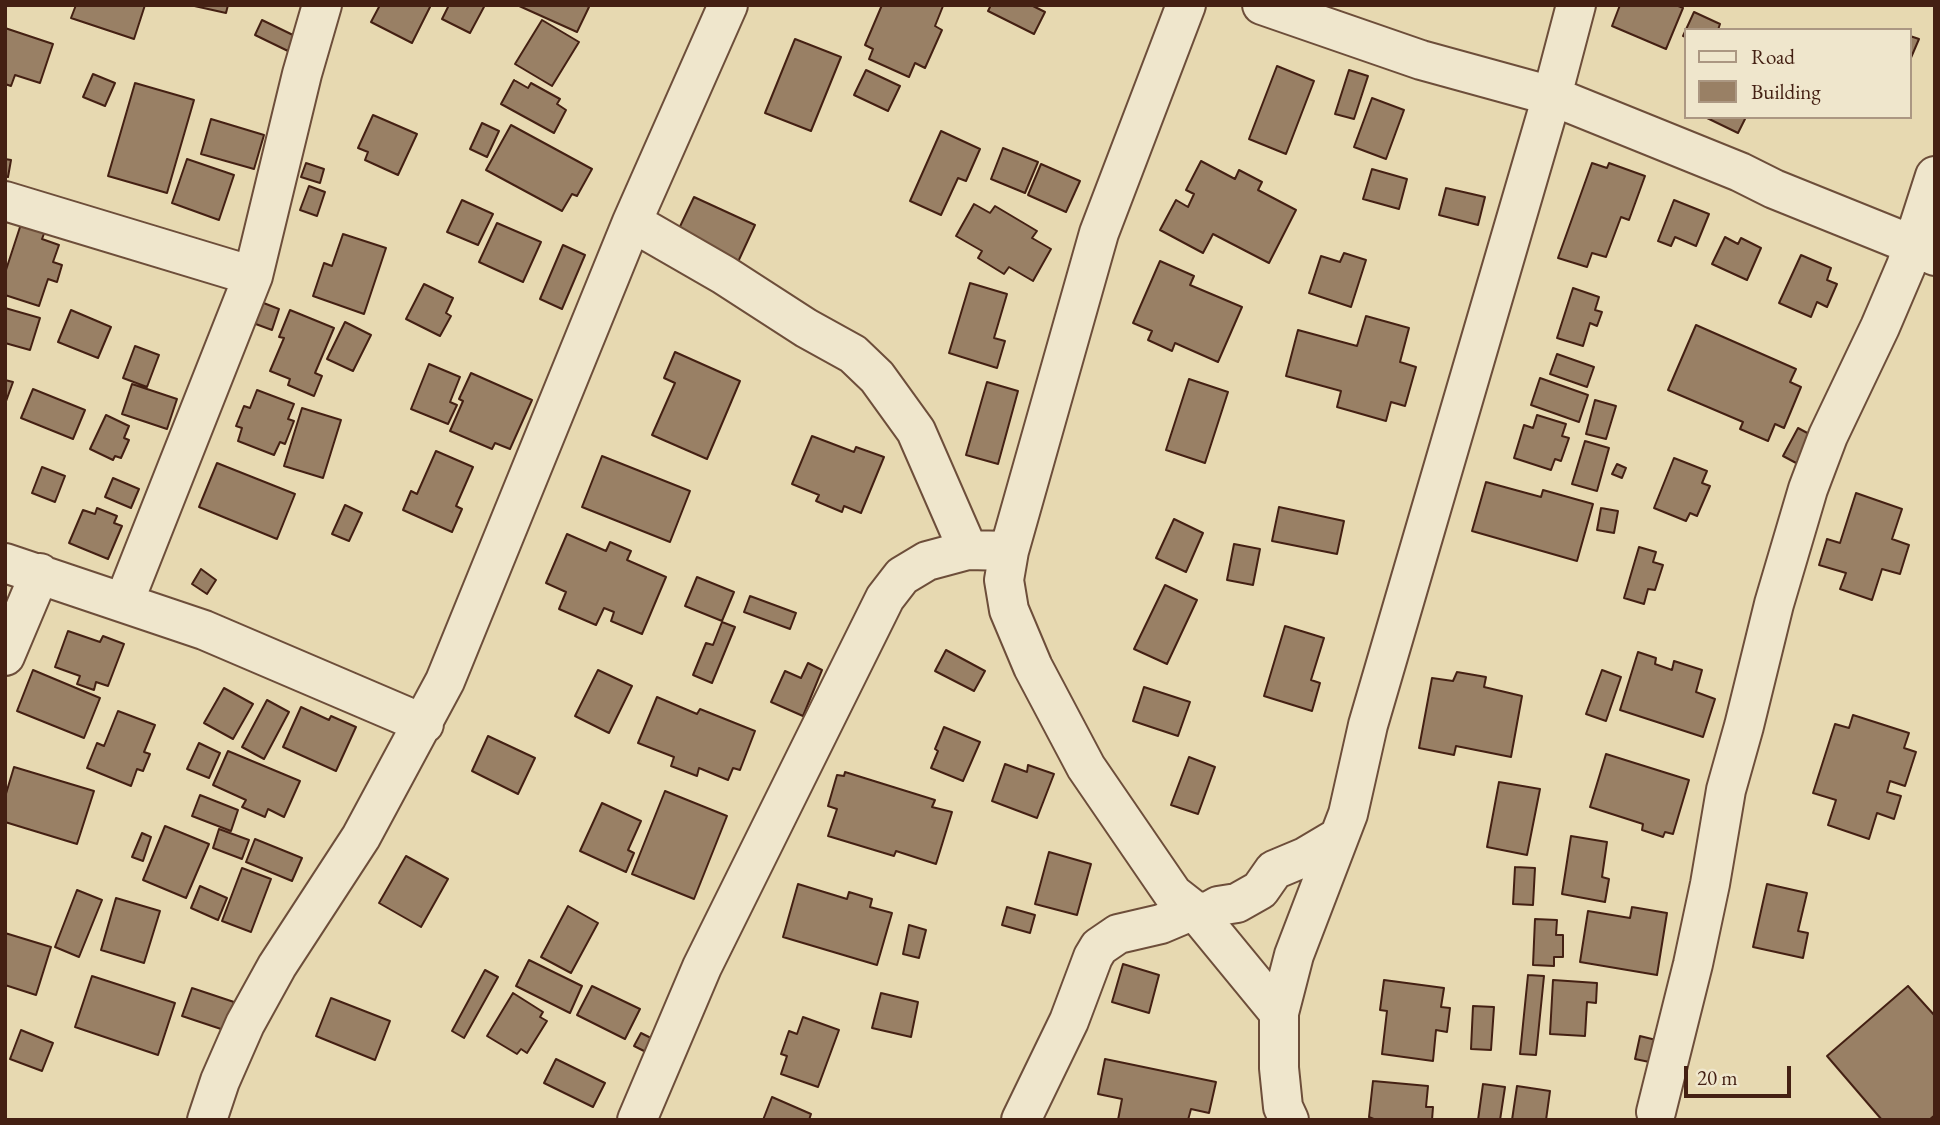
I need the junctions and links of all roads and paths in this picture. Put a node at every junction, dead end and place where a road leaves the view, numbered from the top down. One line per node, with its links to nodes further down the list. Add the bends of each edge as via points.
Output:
1 (323, 5): 11 (street)
2 (728, 5): 9 (street)
3 (1186, 5): 13 (street, via 1099,233)
4 (1262, 5): 6 (street, via 1422,60)
5 (1576, 5): 6 (street)
6 (1552, 96): 10 (street); 18 (street, via 1368,725 1348,814)
7 (1935, 176): 10 (street)
8 (5, 201): 11 (street)
9 (632, 222): 12 (street, via 853,354 877,377 916,431); 17 (street)
10 (1924, 250): 21 (street, via 1828,436 1808,489 1726,790 1693,964)
11 (253, 276): 15 (street)
12 (968, 550): 13 (street); 23 (street, via 927,561 902,576 885,598 702,967)
13 (1009, 551): 19 (street, via 1004,580 1009,610 1055,713 1153,867 1173,894)
14 (23, 568): 15 (street); 16 (street)
15 (124, 602): 17 (street, via 204,630)
16 (5, 656)
17 (424, 723): 22 (street, via 361,837 245,1024)
18 (1337, 838): 19 (street, via 1274,870 1260,890 1237,903); 20 (street, via 1294,955)
19 (1195, 912): 20 (street); 24 (street, via 1118,934 1099,947)
20 (1279, 1013): 25 (street, via 1279,1068)
21 (1656, 1112)
22 (207, 1120)
23 (637, 1120)
24 (1021, 1120)
25 (1289, 1120)

